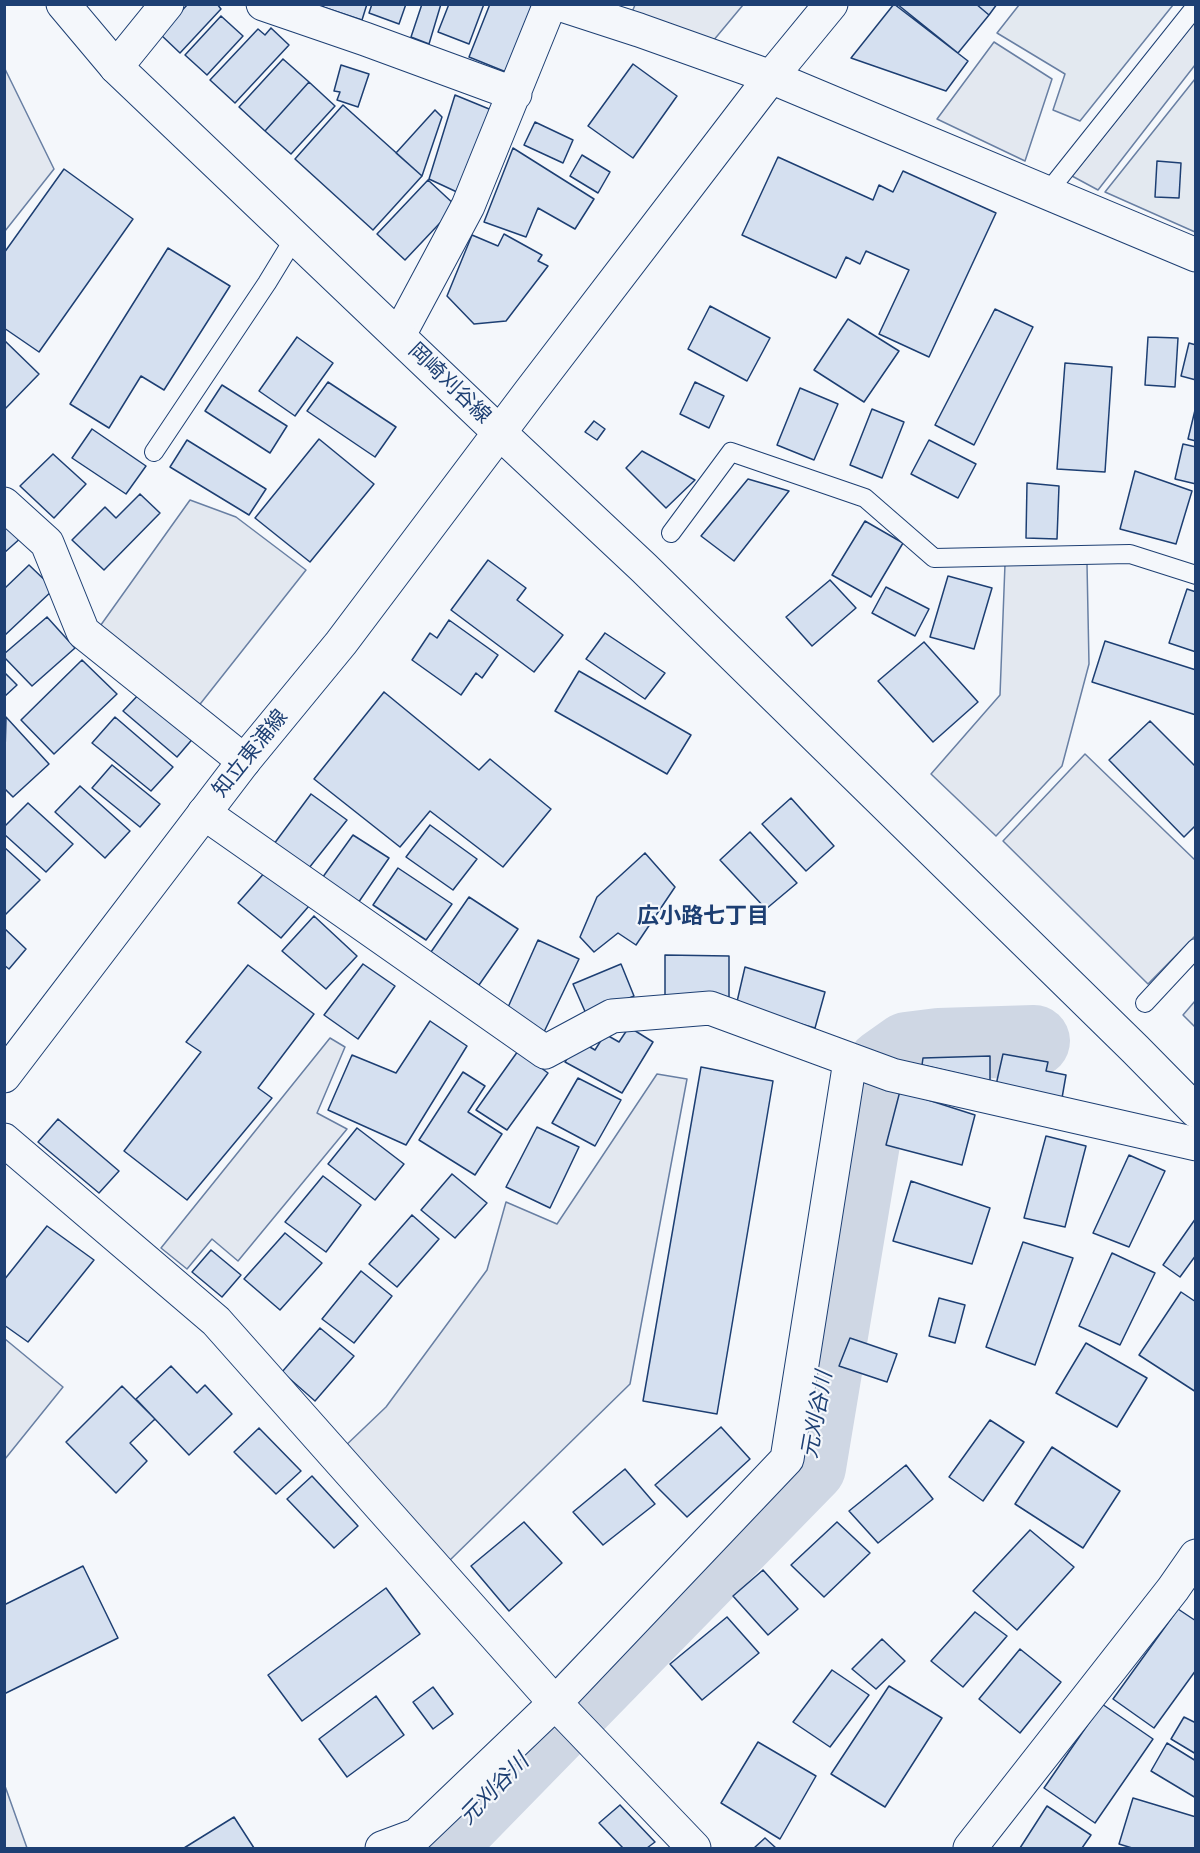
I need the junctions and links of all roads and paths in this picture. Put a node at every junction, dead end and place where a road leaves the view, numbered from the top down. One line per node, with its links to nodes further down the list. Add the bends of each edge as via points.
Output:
1 (63, 4): 8 (street, 岡崎刈谷線)
2 (167, 4): 8 (street)
3 (263, 4): 10 (street)
4 (549, 4): 10 (street)
5 (559, 4): 9 (street)
6 (831, 4): 9 (street, 岡崎刈谷線)
7 (1196, 6): 11 (lane)
8 (116, 67): 12 (street, 岡崎刈谷線)
9 (771, 77): 11 (street); 15 (street, 岡崎刈谷線)
10 (515, 94): 14 (street, via 468,206)
11 (1047, 193): 13 (street)
12 (295, 237): 14 (street, 岡崎刈谷線); 16 (lane)
13 (1196, 255)
14 (399, 335): 15 (street, 岡崎刈谷線)
15 (500, 433): 20 (street, 知立東浦線, via 342,643); 26 (street, via 669,593)
16 (154, 452)
17 (4, 504): 20 (street, via 47,543 83,632)
18 (671, 533): 19 (lane, via 731,452 865,498 934,558 1130,554)
19 (1196, 575)
20 (244, 761): 21 (street, 知立東浦線)
21 (204, 813): 24 (street, via 545,1052 612,1016 710,1008); 25 (street, 知立東浦線)
22 (1196, 948): 23 (lane)
23 (1145, 1004)
24 (868, 1067): 28 (street); 31 (street, via 787,1459)
25 (4, 1076)
26 (1196, 1111)
27 (4, 1140): 31 (street, via 216,1321)
28 (1196, 1144)
29 (1196, 1556): 30 (street)
30 (1184, 1597): 34 (street)
31 (556, 1704): 32 (street, via 417,1835); 33 (street)
32 (382, 1848)
33 (694, 1848)
34 (970, 1848)

